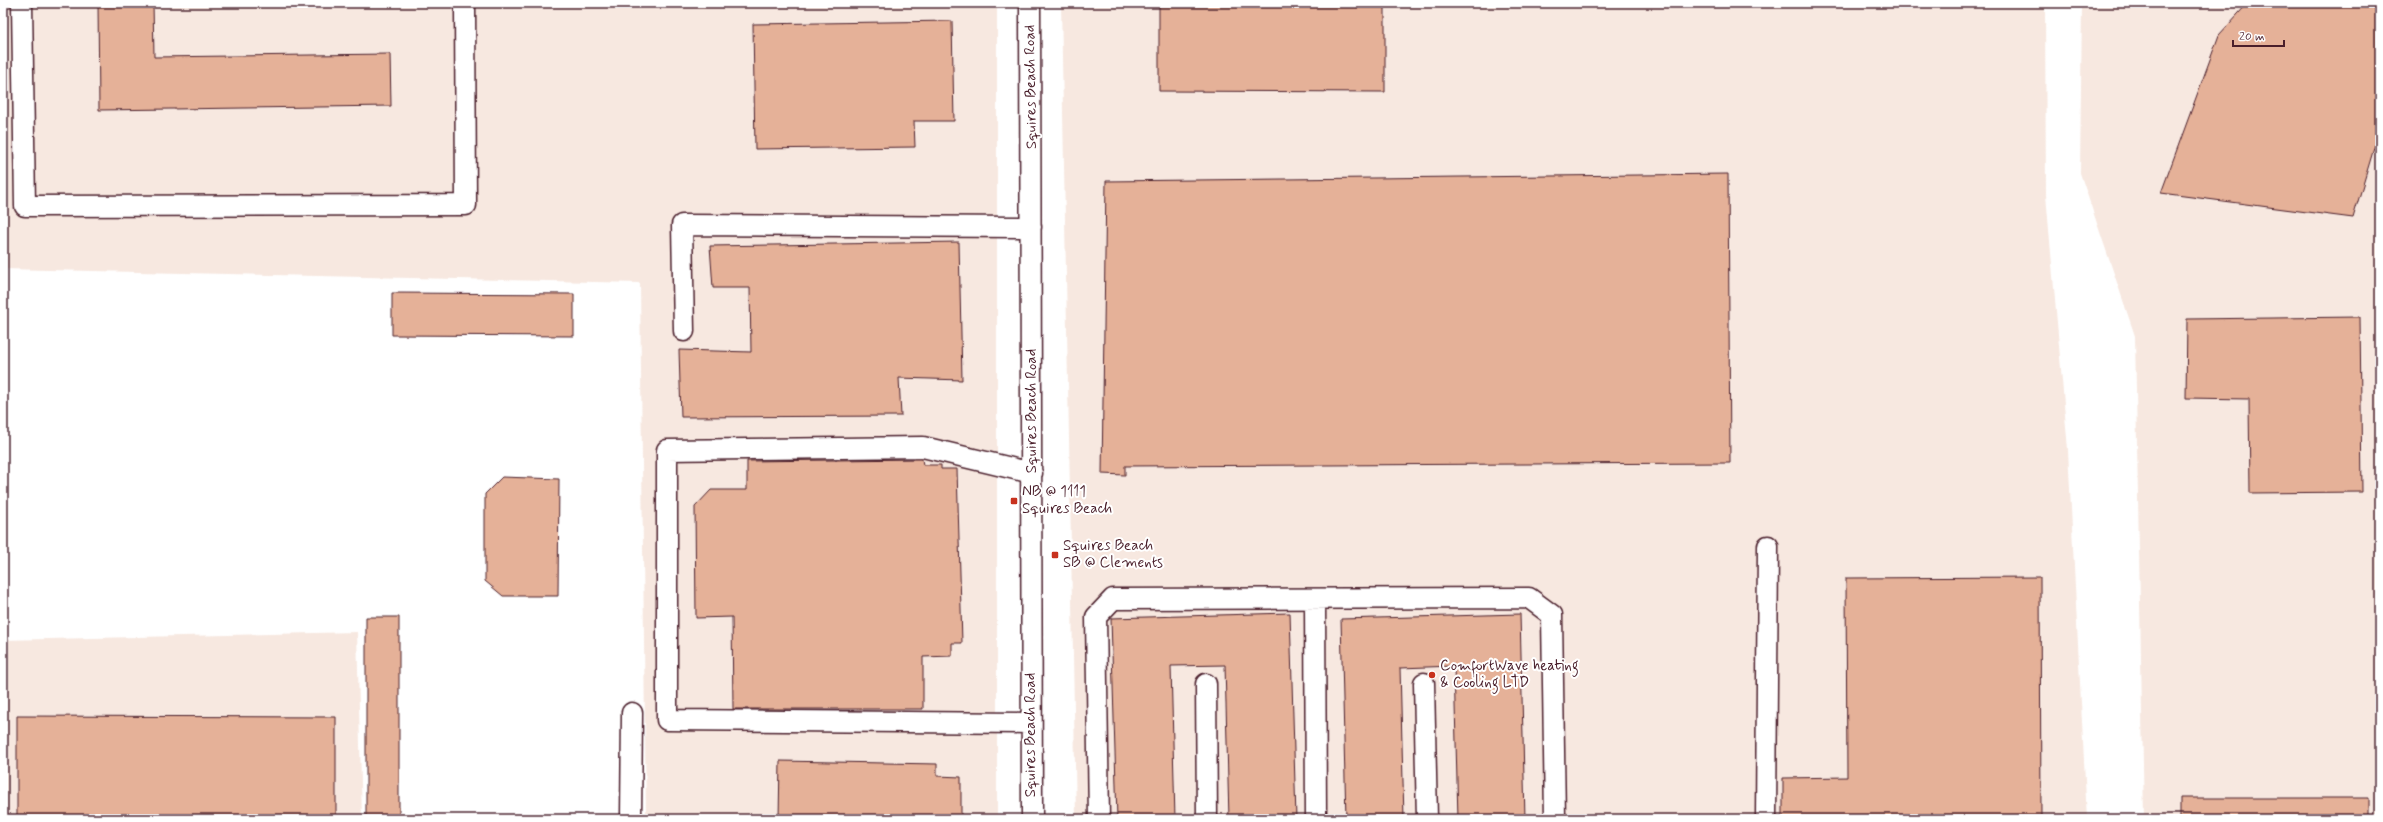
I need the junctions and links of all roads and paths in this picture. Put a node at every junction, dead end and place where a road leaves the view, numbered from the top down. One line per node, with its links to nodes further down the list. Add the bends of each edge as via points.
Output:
1 (22, 3): 2 (street, via 25,206 466,205)
2 (466, 3)
3 (1030, 3): 4 (street, Squires Beach Road)
4 (1031, 227): 5 (street, via 682,226); 6 (street, Squires Beach Road)
5 (684, 331)
6 (1032, 473): 12 (street, Squires Beach Road); 12 (street, via 923,448 667,450 668,720)
7 (1768, 546): 20 (street)
8 (1315, 599): 15 (street, via 1114,599 1096,617); 17 (street); 19 (street, via 1528,598 1552,615)
9 (1424, 683): 18 (street)
10 (1206, 684): 16 (street)
11 (632, 713): 13 (street)
12 (1030, 723): 14 (street, Squires Beach Road)
13 (631, 819)
14 (1032, 819)
15 (1099, 819)
16 (1207, 819)
17 (1316, 819)
18 (1427, 819)
19 (1555, 819)
20 (1766, 819)

